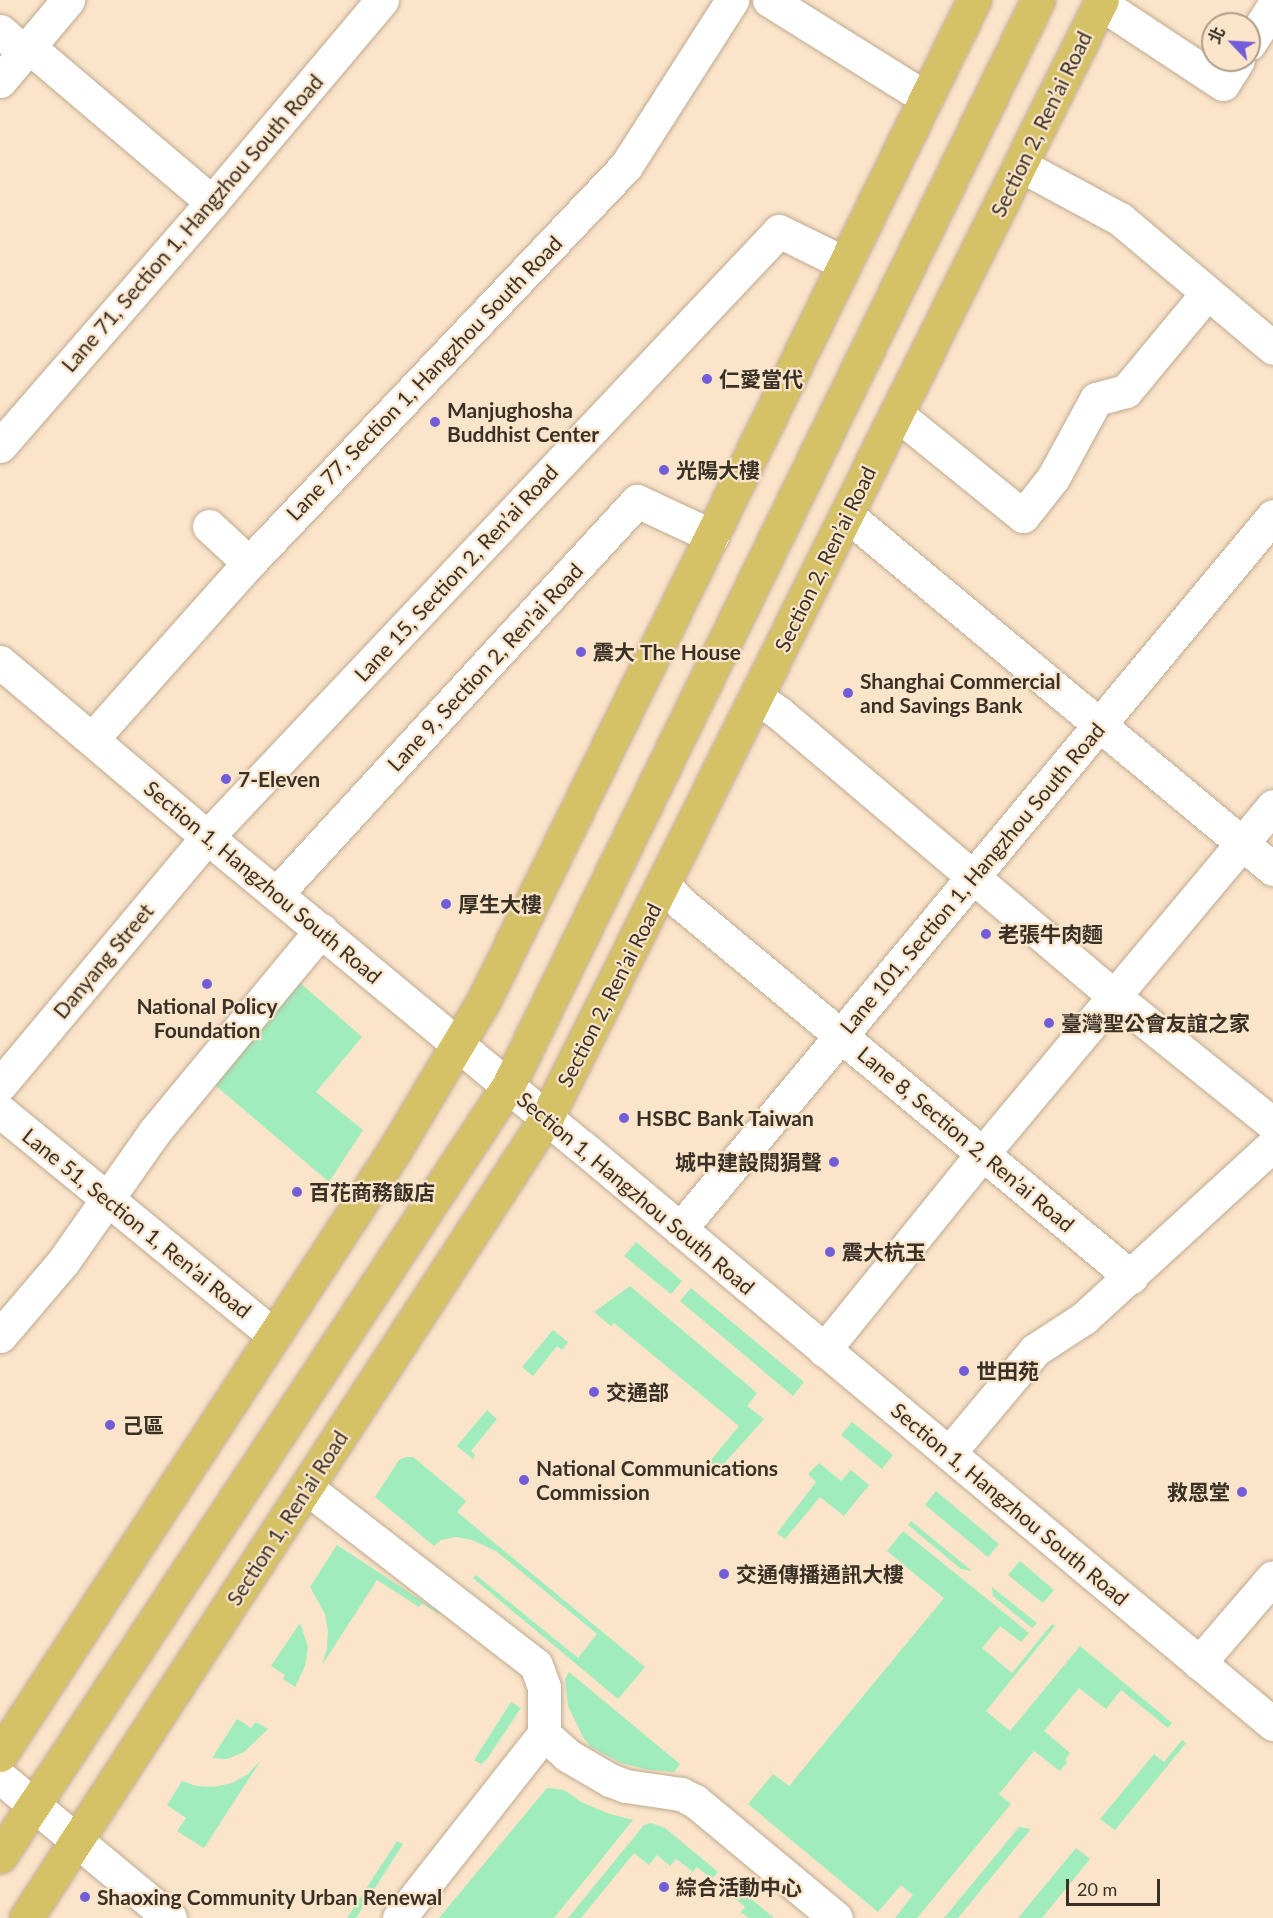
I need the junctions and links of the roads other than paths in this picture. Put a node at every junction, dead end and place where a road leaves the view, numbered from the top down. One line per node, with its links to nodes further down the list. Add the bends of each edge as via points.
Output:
1 (68, 0): 10 (street)
2 (382, 0): 17 (street, Lane 71, Section 1, Hangzhou South Road)
3 (732, 0): 27 (street, Lane 77, Section 1, Hangzhou South Road, via 626,166)
4 (769, 0): 15 (street)
5 (974, 0): 15 (main road)
6 (1038, 0): 44 (main road)
7 (1101, 2): 11 (street); 16 (main road, Section 2, Ren’ai Road)
8 (1273, 7): 9 (street)
9 (1261, 26)
10 (18, 43): 14 (street); 17 (street)
11 (1201, 69)
12 (1205, 72): 13 (street, via 1223,84)
13 (1230, 72)
14 (0, 81)
15 (926, 98): 18 (main road)
16 (1020, 165): 19 (street, via 1120,219); 21 (main road, Section 2, Ren’ai Road)
17 (212, 202): 22 (street, Lane 71, Section 1, Hangzhou South Road)
18 (844, 263): 26 (main road); 33 (street, Lane 15, Section 2, Ren’ai Road, via 779,231)
19 (1207, 292): 20 (street); 21 (street, via 1126,390 1096,399 1053,478 1023,516)
20 (1273, 348)
21 (897, 414): 23 (main road, Section 2, Ren’ai Road)
22 (0, 446)
23 (847, 515): 29 (main road, Section 2, Ren’ai Road); 30 (street)
24 (209, 526): 27 (street)
25 (1270, 526): 30 (street, Lane 101, Section 1, Hangzhou South Road)
26 (712, 536): 38 (street, Lane 9, Section 2, Ren’ai Road, via 638,501); 42 (main road)
27 (249, 563): 31 (street, Lane 77, Section 1, Hangzhou South Road)
28 (0, 662): 31 (street, Section 1, Hangzhou South Road)
29 (757, 698): 36 (street); 37 (main road, Section 2, Ren’ai Road)
30 (1099, 725): 34 (street); 36 (street, Lane 101, Section 1, Hangzhou South Road)
31 (92, 739): 33 (street, Section 1, Hangzhou South Road)
32 (1273, 806): 34 (street)
33 (207, 837): 38 (street, Section 1, Hangzhou South Road); 43 (street, Danyang Street)
34 (1242, 844): 35 (street); 40 (street)
35 (1273, 868)
36 (974, 876): 40 (street); 41 (street, Lane 101, Section 1, Hangzhou South Road)
37 (664, 885): 41 (street, Lane 8, Section 2, Ren’ai Road, via 682,904); 46 (main road, Section 2, Ren’ai Road)
38 (277, 893): 39 (street, Section 1, Hangzhou South Road)
39 (321, 930): 42 (street, Section 1, Hangzhou South Road); 50 (street, via 155,1131)
40 (1115, 997): 47 (street); 49 (street)
41 (842, 1034): 49 (street, Lane 8, Section 2, Ren’ai Road); 51 (street, Lane 101, Section 1, Hangzhou South Road)
42 (459, 1045): 44 (street, Section 1, Hangzhou South Road); 53 (main road)
43 (0, 1085)
44 (508, 1086): 46 (street, Section 1, Hangzhou South Road); 64 (main road)
45 (0, 1111): 50 (street, Lane 51, Section 1, Ren’ai Road)
46 (547, 1118): 51 (street, Section 1, Hangzhou South Road); 57 (main road, Section 1, Ren’ai Road)
47 (1273, 1124)
48 (1273, 1145): 52 (street)
49 (983, 1153): 52 (street, Lane 8, Section 2, Ren’ai Road); 55 (street)
50 (106, 1199): 53 (street, Lane 51, Section 1, Ren’ai Road); 54 (street, via 63,1262)
51 (680, 1230): 55 (street, Section 1, Hangzhou South Road)
52 (1131, 1276): 56 (street, via 1084,1318 1035,1350)
53 (274, 1335): 62 (main road)
54 (0, 1336)
55 (824, 1350): 56 (street, Section 1, Hangzhou South Road)
56 (949, 1454): 59 (street, Section 1, Hangzhou South Road)
57 (307, 1488): 61 (street, via 536,1665 544,1687); 65 (main road, Section 1, Ren’ai Road)
58 (1273, 1576): 59 (street)
59 (1200, 1663): 60 (street, Section 1, Hangzhou South Road)
60 (1273, 1724)
61 (543, 1734): 69 (street); 70 (street, via 590,1771 610,1780 681,1794 695,1801)
62 (0, 1755)
63 (0, 1777): 64 (street)
64 (34, 1805): 65 (street); 66 (main road)
65 (77, 1841): 67 (main road, Section 1, Ren’ai Road); 68 (street)
66 (0, 1856)
67 (26, 1918)
68 (170, 1918)
69 (399, 1918)
70 (836, 1918)

